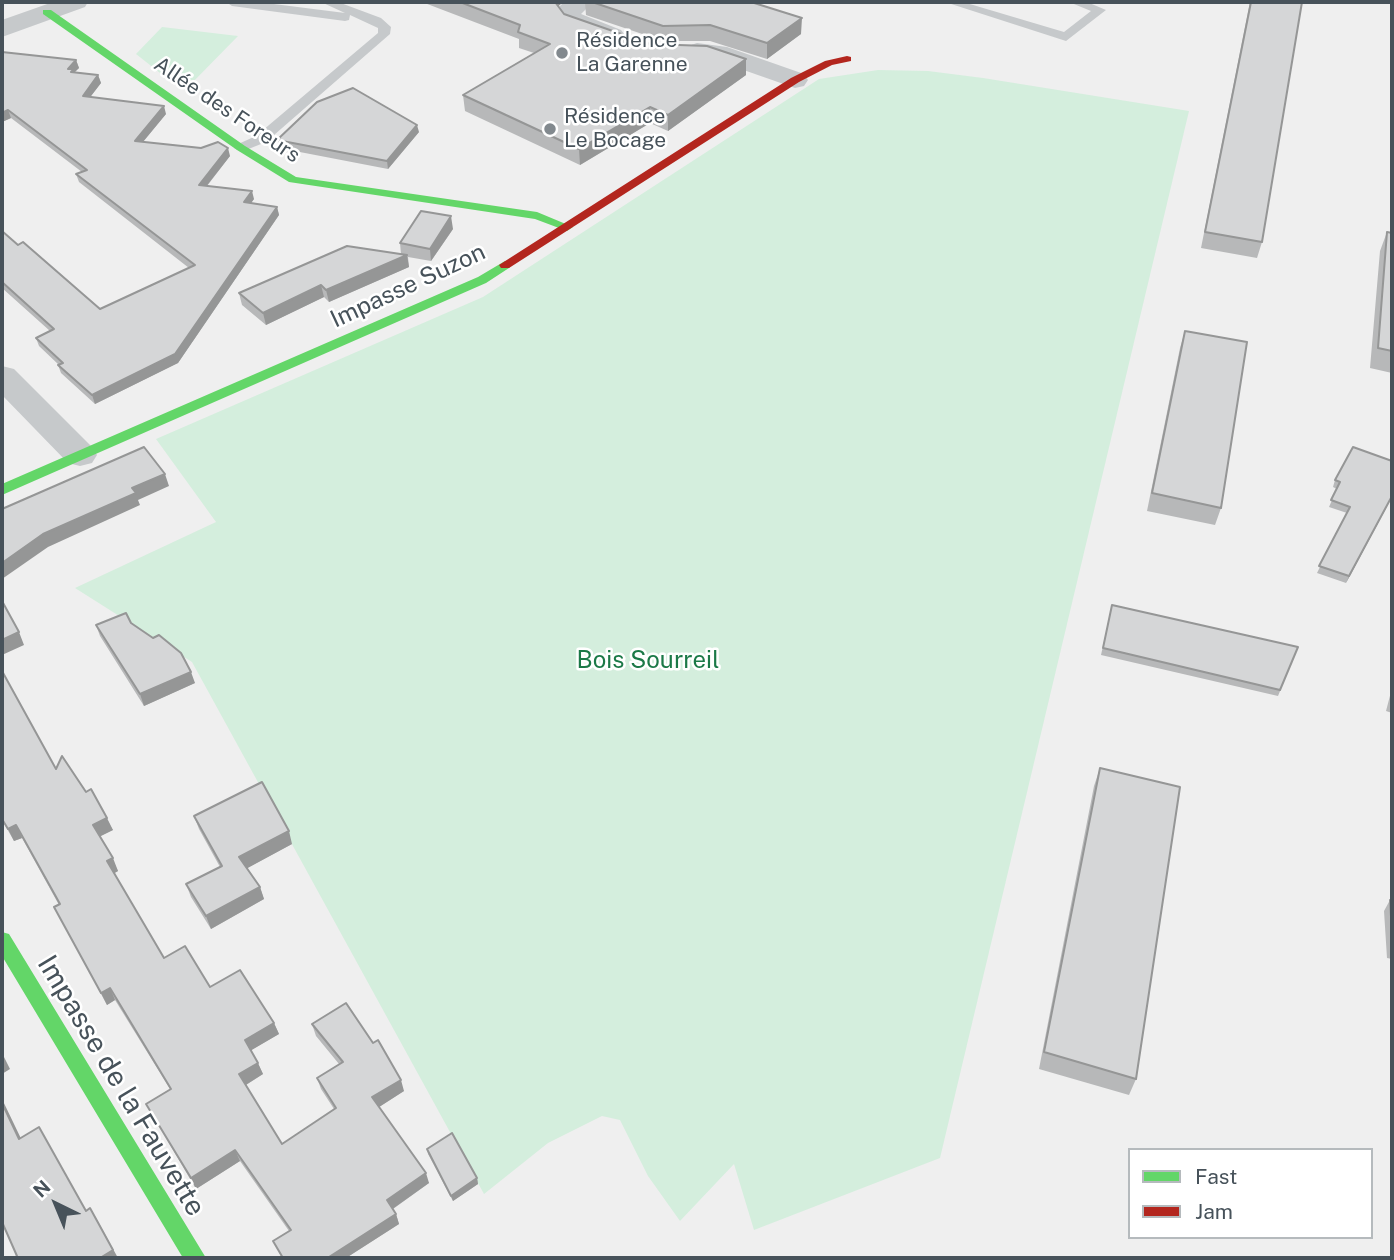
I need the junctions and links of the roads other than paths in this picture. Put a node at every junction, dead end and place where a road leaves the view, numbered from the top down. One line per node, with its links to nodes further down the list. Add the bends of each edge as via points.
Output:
1 (76, 2): 7 (street)
2 (232, 2): 8 (lane)
3 (327, 2): 8 (lane)
4 (581, 2): 10 (street, via 568,10 569,18)
5 (951, 2): 6 (lane, via 1066,37 1100,10)
6 (1074, 2)
7 (47, 12): 9 (street); 14 (street, Allée des Foreurs)
8 (377, 21): 14 (lane, via 386,27 376,43 261,139)
9 (2, 29)
10 (635, 44)
11 (671, 54): 13 (street, via 709,51)
12 (847, 59): 13 (street, Impasse Suzon)
13 (795, 80): 15 (street, Impasse Suzon)
14 (241, 148): 15 (street, Allée des Foreurs, via 276,172 309,184 537,216)
15 (567, 227): 17 (street, Impasse Suzon, via 453,295)
16 (2, 376): 17 (street)
17 (80, 455): 18 (street, Impasse Suzon)
18 (2, 490)
19 (2, 940): 20 (street, Impasse de la Fauvette)
20 (195, 1258)

